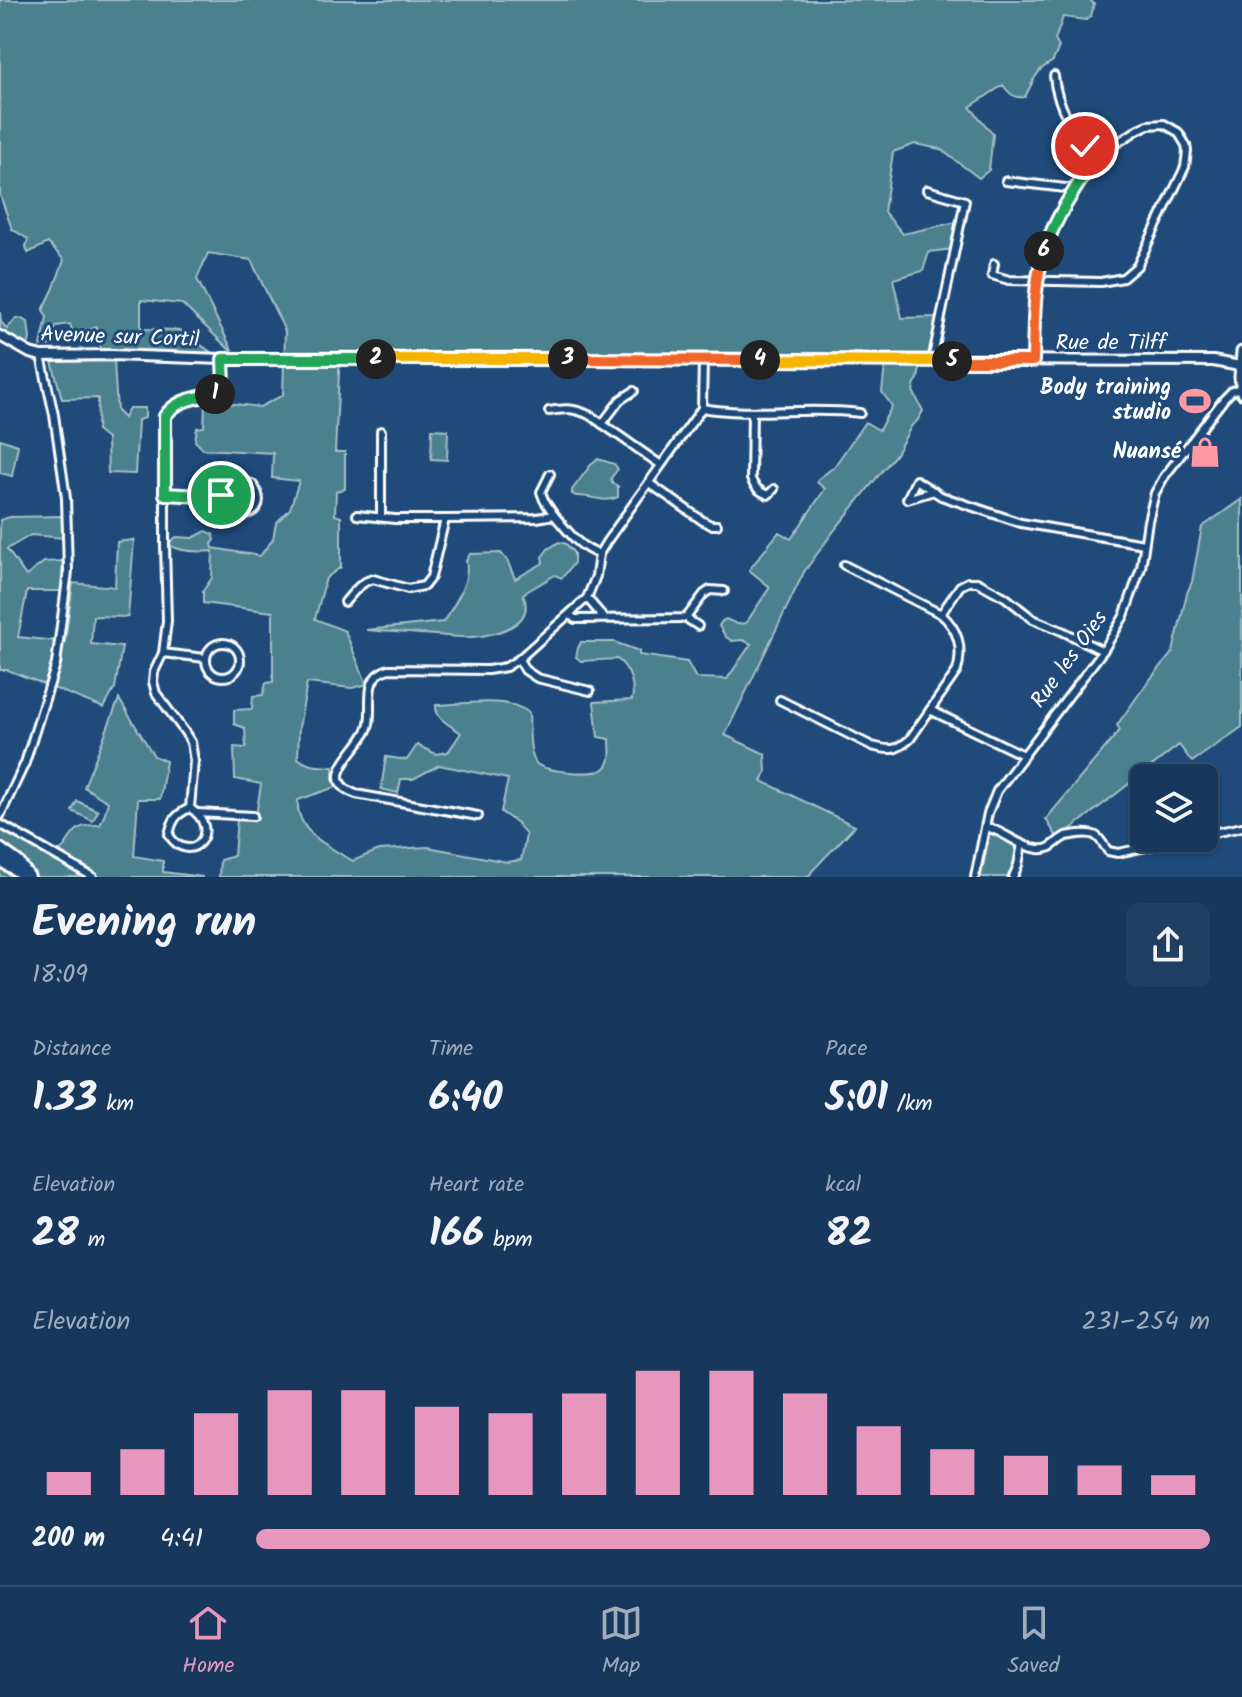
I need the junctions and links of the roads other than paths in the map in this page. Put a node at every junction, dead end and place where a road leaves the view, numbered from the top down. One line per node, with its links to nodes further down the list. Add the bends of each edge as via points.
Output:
1 (1054, 76): 2 (street, via 1075,132)
2 (1097, 156): 4 (street); 7 (street, via 1156,124 1178,132 1187,151 1185,167 1137,266 1123,278 1101,282)
3 (1006, 181): 4 (street)
4 (1074, 189): 7 (street, via 1048,239)
5 (927, 190): 14 (street, via 965,201)
6 (994, 264): 7 (street, via 992,275)
7 (1037, 280): 15 (street)
8 (0, 336): 10 (main road, Avenue sur Cortil)
9 (1242, 352): 16 (main road)
10 (41, 356): 11 (main road, Avenue sur Cortil); 58 (street, via 66,498 68,571 56,664 25,763)
11 (223, 359): 12 (main road, Avenue sur Cortil); 30 (street, via 224,386 217,393 183,401 165,416)
12 (703, 360): 13 (main road, Avenue sur Cortil); 19 (street)
13 (916, 361): 14 (main road, Rue de Tilff)
14 (932, 361): 15 (main road, Rue de Tilff)
15 (1033, 361): 16 (main road, Rue de Tilff, via 1213,361)
16 (1240, 366): 17 (main road)
17 (1241, 390): 37 (street, Rue les Oies, via 1227,395 1164,477 1152,503)
18 (634, 391): 23 (street)
19 (702, 408): 21 (street); 25 (street)
20 (549, 411): 23 (street, via 579,410)
21 (752, 412): 22 (street); 28 (street, via 751,479 763,493)
22 (860, 413)
23 (602, 424): 25 (street)
24 (381, 431): 34 (street)
25 (661, 465): 27 (street)
26 (550, 474): 33 (street, via 541,492)
27 (649, 483): 36 (street); 38 (street)
28 (774, 489)
29 (934, 491): 37 (street, via 1021,523)
30 (165, 494): 31 (street); 49 (street)
31 (220, 497): 31 (street, via 240,515 252,512 259,499 252,484 240,481)
32 (357, 515): 34 (street)
33 (554, 515): 35 (street); 38 (street, via 580,544)
34 (381, 517): 35 (street)
35 (445, 519): 42 (street, via 424,586 408,589 367,580)
36 (717, 525)
37 (1144, 544): 48 (street, Rue les Oies, via 1130,602)
38 (599, 554): 41 (street)
39 (844, 565): 43 (street)
40 (724, 591): 46 (street, via 704,594)
41 (587, 598): 44 (street); 45 (street)
42 (345, 602)
43 (941, 614): 48 (street, via 960,586 977,582 1033,619); 54 (street, via 960,642 960,659)
44 (570, 615): 45 (street); 51 (street)
45 (604, 618): 46 (street)
46 (686, 618): 47 (street)
47 (698, 626)
48 (1103, 651): 55 (street, Rue les Oies)
49 (163, 653): 50 (street); 56 (street, via 153,682 191,742)
50 (205, 658): 50 (street, via 207,668 225,678 236,672 241,660 234,646 220,643)
51 (519, 659): 52 (street, via 537,678); 60 (street, via 488,670 389,669 378,674 371,686 364,736 338,774 341,785 356,794)
52 (590, 691)
53 (780, 700): 54 (street, via 889,751 910,739)
54 (930, 710): 55 (street)
55 (1023, 755): 62 (street, Rue les Oies, via 997,791)
56 (190, 808): 57 (street); 57 (street, via 171,821 174,843 192,848 200,844 205,834)
57 (198, 813): 59 (street)
58 (0, 816)
59 (253, 816)
60 (478, 816)
61 (0, 824): 70 (street)
62 (986, 827): 65 (street); 71 (street, Rue les Oies)
63 (1242, 827): 64 (street)
64 (1218, 832)
65 (1022, 844): 67 (street, via 1047,850 1066,836 1094,834 1108,851); 72 (street)
66 (0, 849): 69 (highway)
67 (1130, 850)
68 (0, 860): 69 (highway)
69 (28, 877)
70 (93, 877)
71 (975, 877)
72 (1013, 877)

